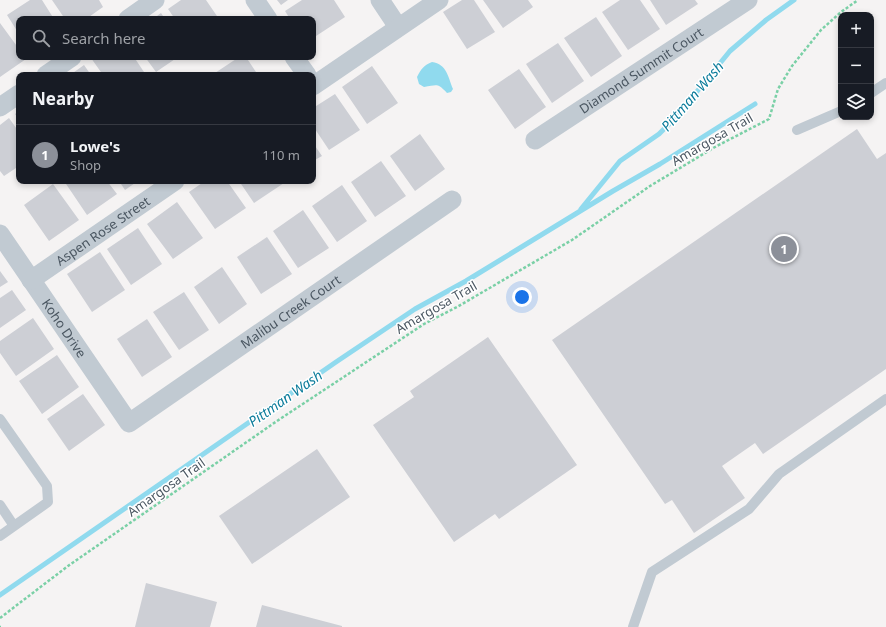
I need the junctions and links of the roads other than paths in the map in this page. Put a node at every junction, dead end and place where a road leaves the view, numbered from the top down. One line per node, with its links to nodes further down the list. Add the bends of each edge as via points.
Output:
1 (155, 0): 6 (street)
2 (255, 0): 7 (street)
3 (380, 0): 8 (street)
4 (439, 0): 8 (street)
5 (748, 0): 20 (street, Diamond Summit Court)
6 (132, 16)
7 (266, 16)
8 (398, 27): 13 (street)
9 (68, 60): 11 (street)
10 (296, 60): 12 (street)
11 (50, 72)
12 (305, 72)
13 (316, 79)
14 (886, 83): 15 (lane)
15 (874, 91)
16 (16, 96): 17 (street)
17 (0, 107)
18 (838, 112): 19 (lane)
19 (797, 130)
20 (535, 140)
21 (171, 184): 24 (street, Aspen Rose Street)
22 (452, 200): 27 (street, Malibu Creek Court)
23 (0, 234): 24 (street, Koho Drive)
24 (31, 280): 27 (street, Koho Drive)
25 (886, 399): 31 (lane, via 779,474 749,509 652,572)
26 (0, 419): 29 (lane, via 47,486 48,502)
27 (129, 423)
28 (0, 505): 29 (lane)
29 (14, 526): 30 (lane)
30 (0, 536)
31 (633, 627)

